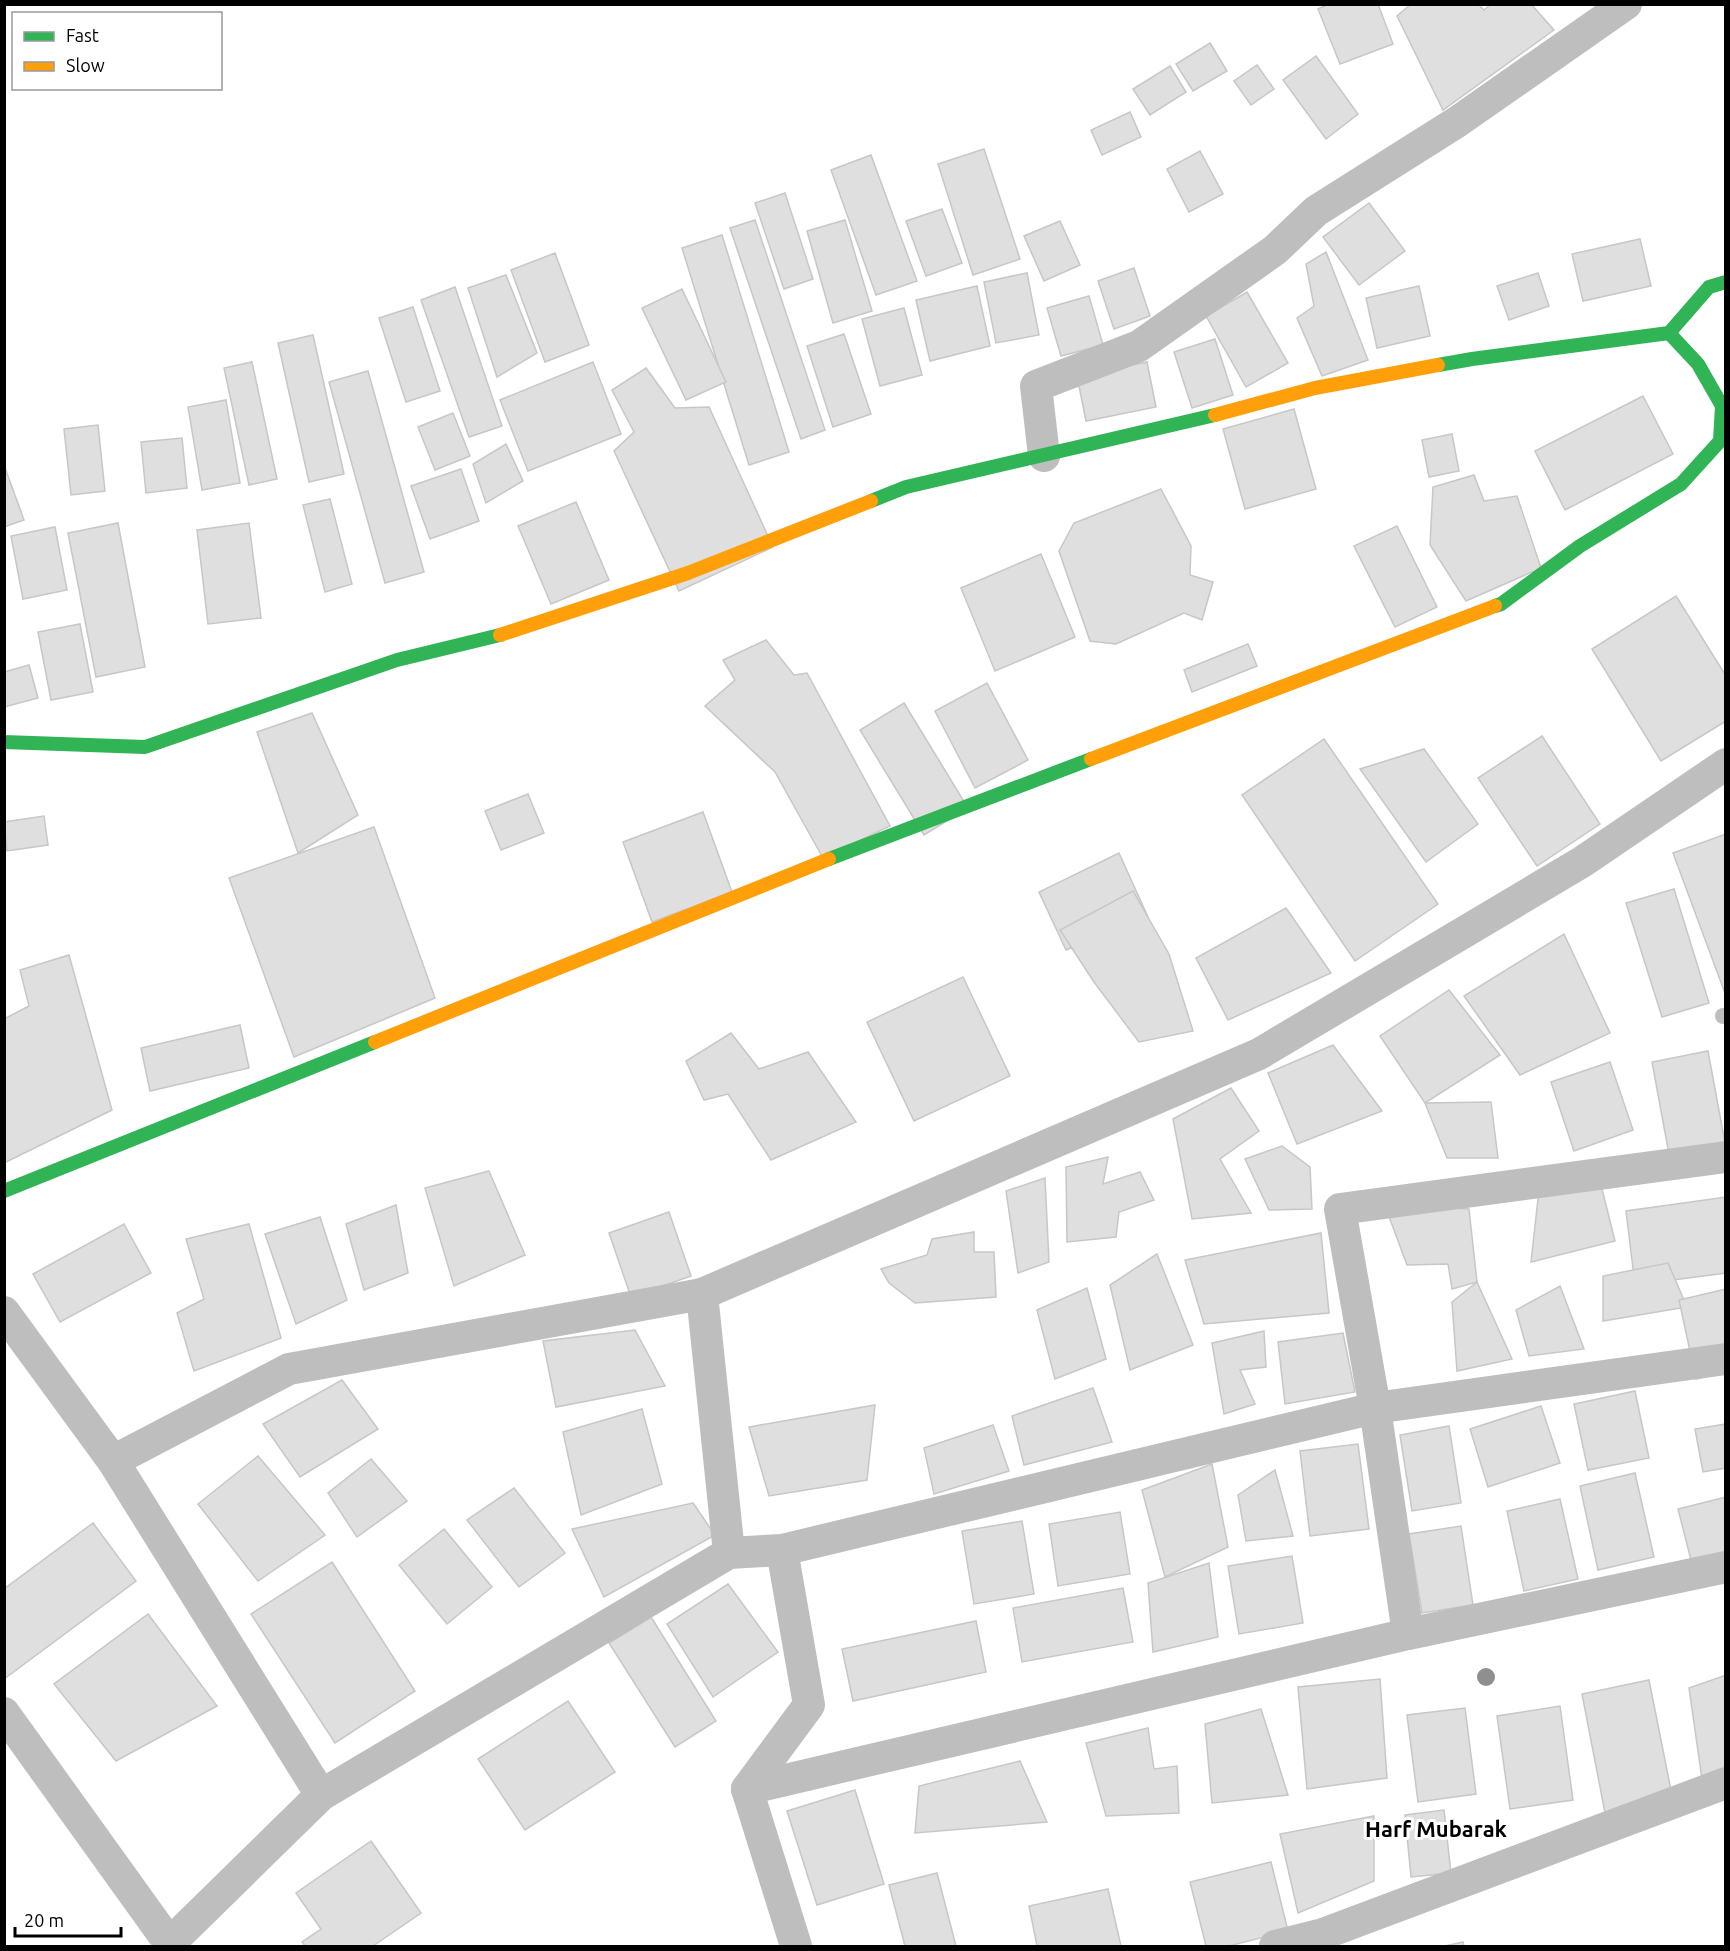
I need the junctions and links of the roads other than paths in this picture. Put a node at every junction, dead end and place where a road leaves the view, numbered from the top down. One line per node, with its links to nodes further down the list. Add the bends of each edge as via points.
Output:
1 (1626, 4): 4 (street, via 1457,122 1316,211 1275,250 1139,346 1036,386)
2 (1725, 282): 3 (street, via 1709,287)
3 (1669, 333): 4 (street, via 1472,359 1315,388); 8 (street, via 1698,364 1722,406 1720,441 1681,484 1580,546 1501,604 869,843)
4 (1044, 456): 5 (street, via 906,487 688,573 491,638 397,660 145,747)
5 (4, 742)
6 (1725, 764): 9 (street, via 1582,862 1259,1054)
7 (1725, 1157): 12 (street, via 1340,1209)
8 (4, 1191)
9 (702, 1294): 13 (street, via 289,1370); 15 (street)
10 (4, 1312): 13 (street)
11 (1725, 1359): 12 (street)
12 (1375, 1407): 14 (street); 17 (street)
13 (113, 1461): 21 (street)
14 (782, 1550): 15 (street); 20 (street, via 809,1705)
15 (729, 1553): 21 (street)
16 (1725, 1568): 17 (street)
17 (1408, 1634): 20 (street)
18 (4, 1713): 23 (street)
19 (1725, 1783): 22 (street)
20 (747, 1789): 24 (street)
21 (321, 1795): 23 (street)
22 (1323, 1940): 25 (street)
23 (169, 1945)
24 (796, 1947)
25 (1275, 1947)

